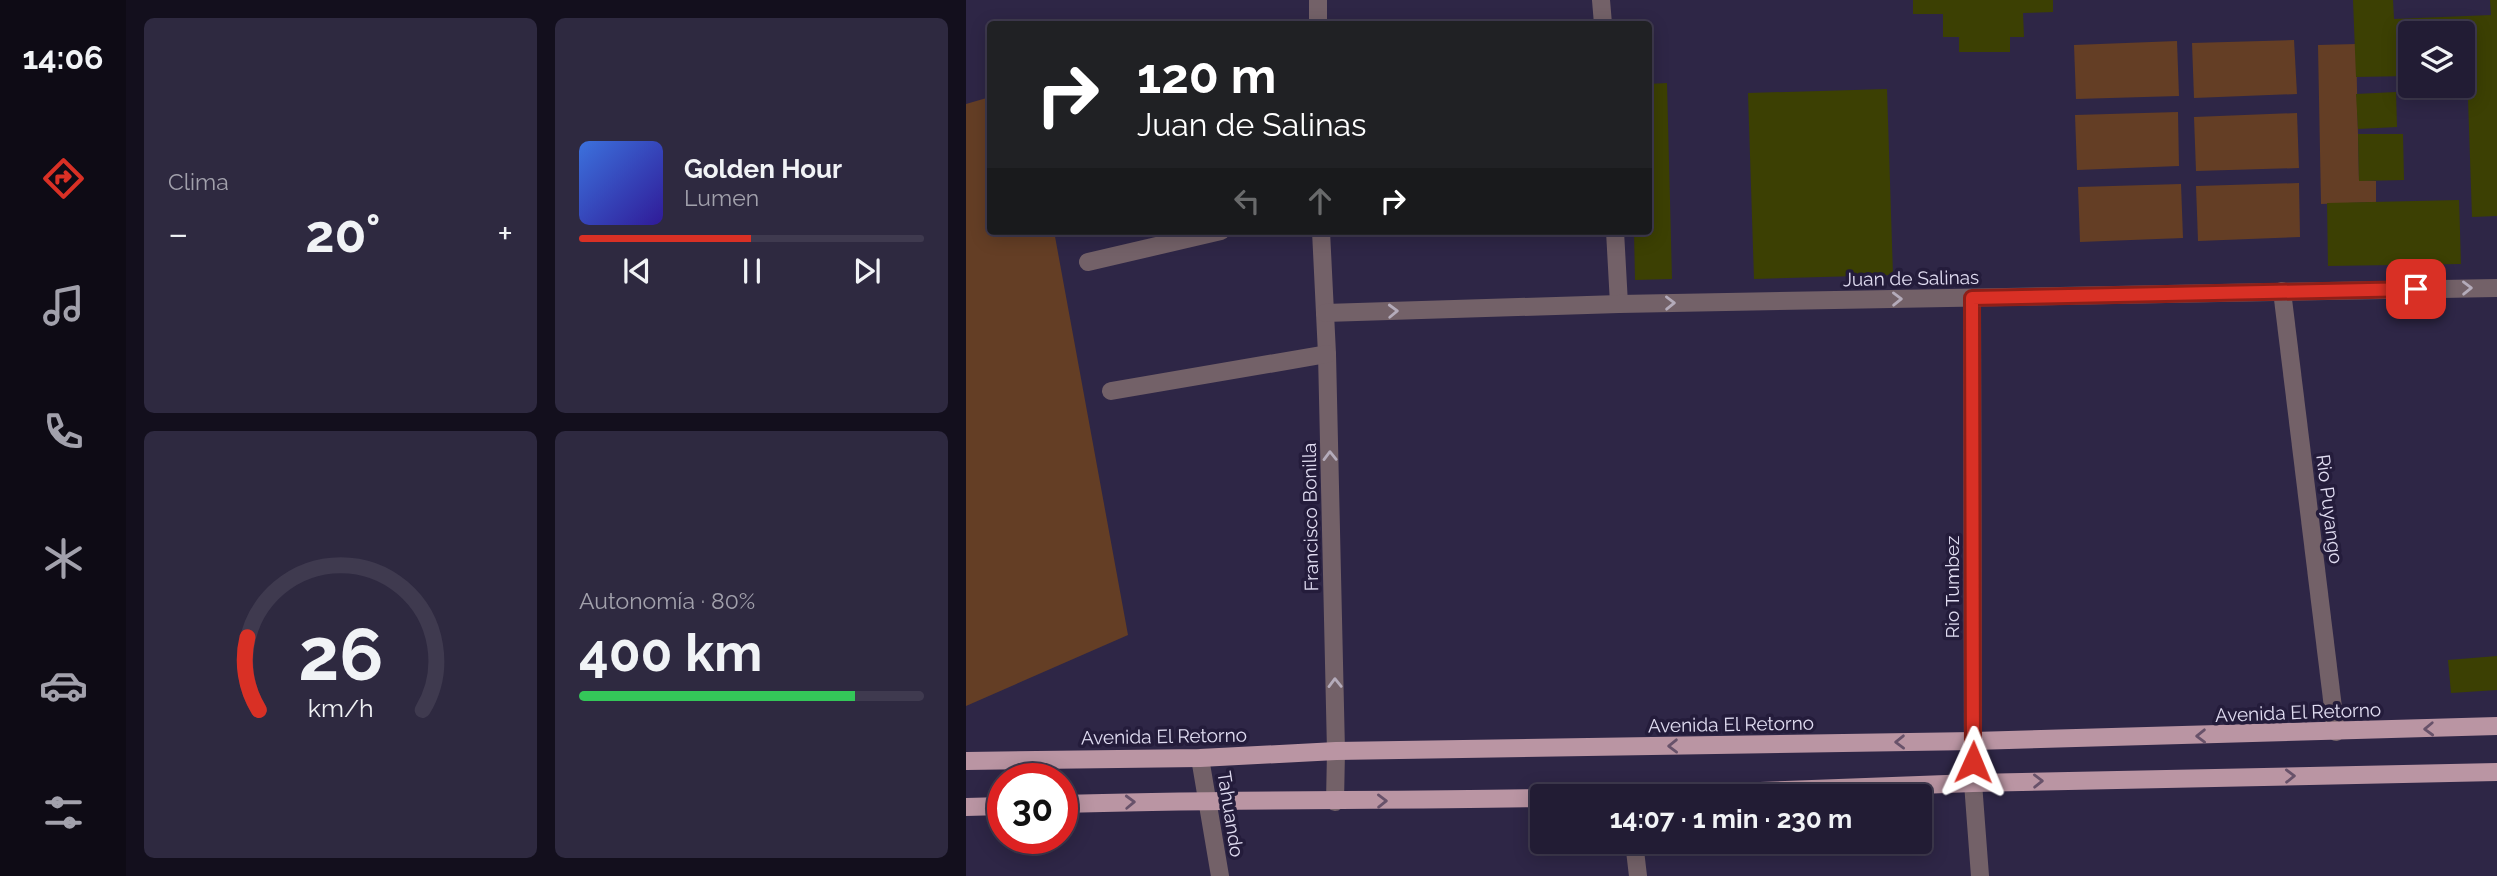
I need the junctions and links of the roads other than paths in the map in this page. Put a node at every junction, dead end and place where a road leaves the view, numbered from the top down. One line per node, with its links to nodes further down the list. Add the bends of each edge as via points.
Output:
1 (1318, 0): 3 (street)
2 (1601, 0): 4 (street)
3 (1318, 21)
4 (1603, 21)
5 (1204, 235): 8 (street)
6 (1321, 235): 13 (street, Francisco Bonilla)
7 (1615, 235): 12 (street)
8 (1088, 262)
9 (2497, 288): 10 (street, Juan de Salinas, one-way to 9)
10 (2282, 290): 11 (street, Juan de Salinas); 17 (street, Rio Puyango)
11 (1972, 298): 12 (street, Juan de Salinas, one-way to 11); 18 (street, Rio Tumbez)
12 (1619, 304): 13 (street, Juan de Salinas, one-way to 12)
13 (1325, 313): 14 (street, Francisco Bonilla)
14 (1327, 354): 15 (street); 19 (street, Francisco Bonilla, one-way to 14)
15 (1111, 391)
16 (2497, 726): 17 (main road, Avenida El Retorno, one-way to 17)
17 (2336, 732): 18 (main road, Avenida El Retorno, one-way to 18)
18 (1974, 741): 19 (main road, Avenida El Retorno, one-way to 19); 23 (street, Rio Tumbez)
19 (1336, 751): 20 (main road, Avenida El Retorno); 27 (street, Francisco Bonilla)
20 (1200, 758): 21 (main road, Avenida El Retorno); 26 (street, Tahuando)
21 (966, 761)
22 (2497, 772): 23 (main road, one-way to 22)
23 (1973, 783): 24 (main road); 34 (street, Rio Tumbez)
24 (1932, 785)
25 (1530, 798): 27 (main road, one-way to 25)
26 (1206, 799): 27 (main road); 28 (main road, one-way to 26); 32 (street, Tahuando)
27 (1335, 802)
28 (1078, 803)
29 (987, 806): 30 (main road)
30 (966, 807)
31 (1635, 854): 33 (street)
32 (1220, 876)
33 (1638, 876)
34 (1980, 876)

